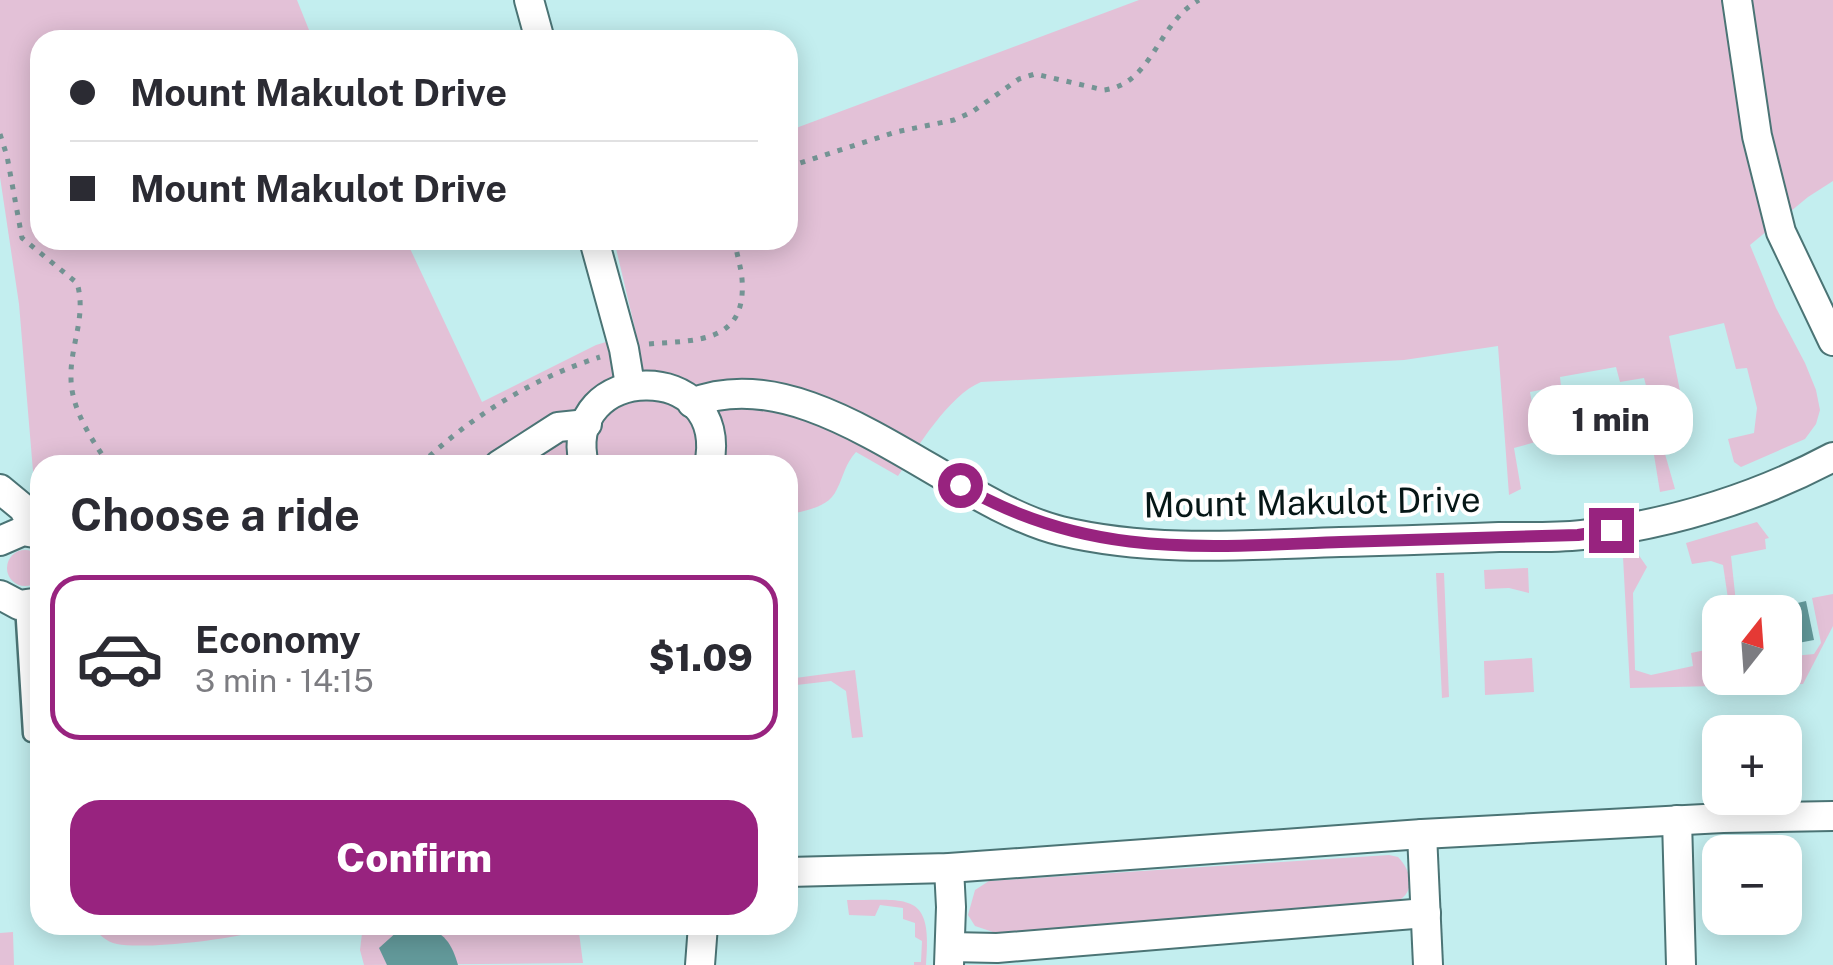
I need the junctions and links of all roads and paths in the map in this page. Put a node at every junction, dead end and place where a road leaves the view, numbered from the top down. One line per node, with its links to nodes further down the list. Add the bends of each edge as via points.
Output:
1 (529, 0): 4 (street)
2 (1199, 0): 6 (path, via 1170,23 1142,69 1113,89 1035,74 954,120)
3 (1737, 0): 10 (street, via 1781,232)
4 (537, 30)
5 (0, 134): 7 (path, via 22,238)
6 (798, 164)
7 (30, 248)
8 (33, 250): 14 (path, via 71,276 80,293 70,380 80,415)
9 (597, 250): 11 (street)
10 (1833, 341)
11 (630, 386): 12 (street, via 667,386); 13 (street, via 609,395)
12 (692, 403): 17 (street, via 710,430); 18 (street, Mount Makulot Drive, via 730,394 815,408 1022,518 1104,539 1196,547 1594,533 1735,501)
13 (587, 424): 15 (street, via 558,426); 16 (street)
14 (103, 455)
15 (514, 455)
16 (582, 455)
17 (712, 455)
18 (1833, 457)
19 (0, 489): 20 (street)
20 (30, 519)
21 (30, 532): 22 (street)
22 (0, 541)
23 (21, 601): 24 (lane)
24 (30, 721)
25 (1833, 816): 26 (street)
26 (1677, 820): 27 (street); 35 (street)
27 (1422, 834): 28 (street); 30 (street)
28 (949, 868): 29 (street); 32 (street)
29 (798, 872)
30 (1426, 913): 32 (street); 34 (street)
31 (702, 935): 33 (street)
32 (950, 956)
33 (700, 965)
34 (1428, 965)
35 (1681, 965)

